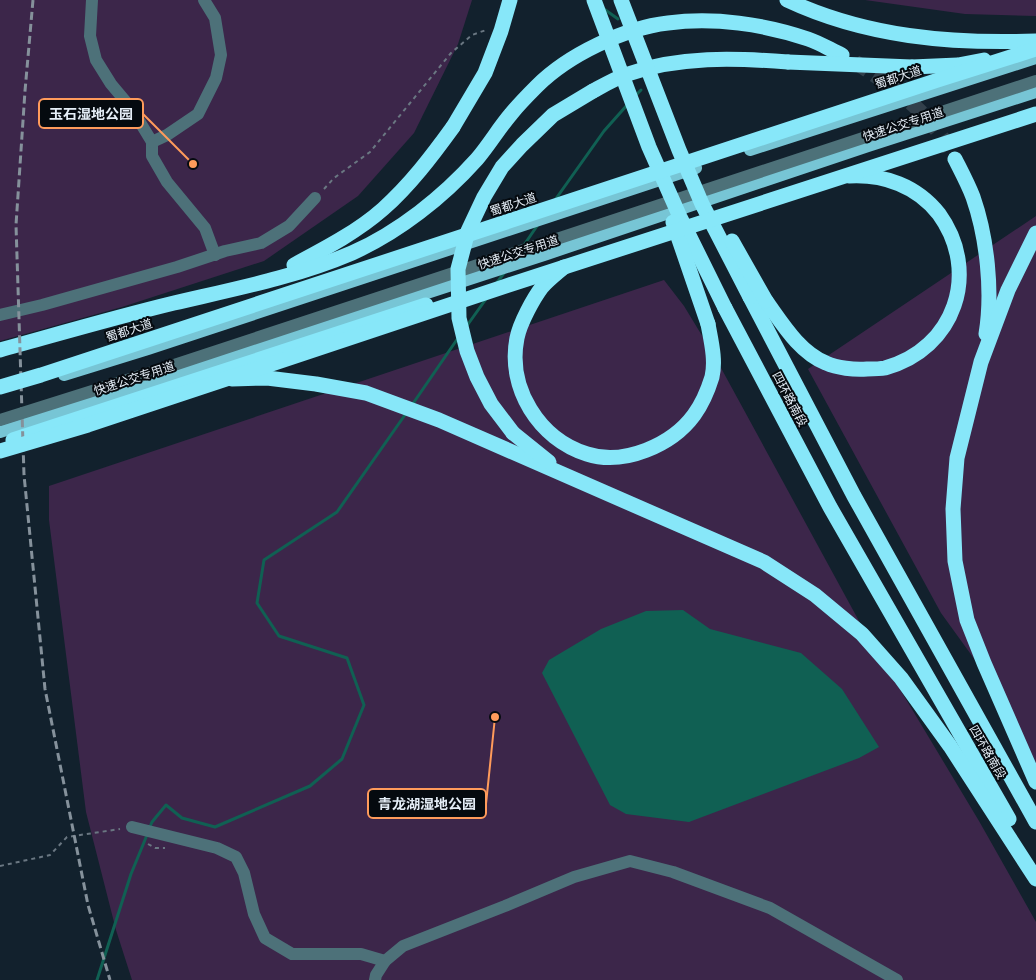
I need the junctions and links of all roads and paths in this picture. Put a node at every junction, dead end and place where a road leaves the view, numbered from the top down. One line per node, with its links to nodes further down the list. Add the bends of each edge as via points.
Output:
1 (92, 0): 17 (street, via 90,36 96,60)
2 (204, 0): 17 (street, via 215,18 221,55 216,78 198,114)
3 (510, 0): 25 (highway, bridge, via 485,73 453,127 420,172 382,210 331,246)
4 (594, 0): 18 (highway, 四环路南段, bridge)
5 (621, 0): 13 (highway, 四环路南段, bridge)
6 (787, 0): 8 (highway, via 864,28 926,39)
7 (488, 30): 21 (path, via 472,35 451,53 370,152 334,178)
8 (1036, 42)
9 (1036, 48): 30 (highway, 蜀都大道, bridge); 36 (highway, bridge, via 958,65 747,59 663,64 626,74 592,90 554,115 502,167 468,230 458,268 459,318 477,377 491,404 513,433)
10 (842, 55): 25 (highway, via 810,39 772,28 718,21 667,23 616,36 571,58 539,84 511,113 477,159 437,198 391,232 353,252 304,270)
11 (1036, 58): 31 (main road)
12 (1036, 81): 32 (street, 快速公交专用道, bridge)
13 (653, 84): 20 (highway, bridge, via 733,242 785,328 806,350 826,363 857,370 884,368 911,358 932,342 948,322 958,295 960,272 957,250 947,225 930,203 911,189 884,178); 39 (highway, 四环路南段, bridge, via 702,204 750,297 854,496)
14 (1036, 92): 33 (main road)
15 (1036, 108): 20 (highway)
16 (1036, 114): 35 (highway, bridge)
17 (152, 142): 23 (street, via 152,156 167,182 204,228)
18 (649, 147): 24 (highway, bridge, via 708,324 713,355 712,375 694,415 676,434 658,445 633,454 611,457 588,454 545,430 520,387 515,360 517,337 527,312 542,287); 38 (highway, 四环路南段, bridge, via 725,308 830,507)
19 (955, 159): 28 (highway, via 973,198 984,245 989,290 988,322)
20 (822, 178): 24 (highway)
21 (315, 198): 23 (street, via 288,226 261,243)
22 (1036, 234): 28 (highway, via 1008,290)
23 (215, 254): 26 (street)
24 (574, 258): 29 (highway)
25 (244, 286): 27 (highway)
26 (0, 315)
27 (0, 350)
28 (981, 362): 37 (highway, via 957,458 953,509 955,561 967,620)
29 (196, 380): 34 (highway); 36 (highway, via 267,378 366,393)
30 (0, 387)
31 (0, 395)
32 (0, 420)
33 (0, 432)
34 (0, 444)
35 (0, 451)
36 (561, 472): 38 (highway, via 764,562 815,595 862,634 901,678)
37 (1035, 779)
38 (991, 798): 42 (highway); 43 (highway)
39 (1036, 822)
40 (128, 829): 41 (path, via 66,837 50,856); 44 (street, via 217,848 236,857 265,938 292,954 361,954)
41 (0, 866)
42 (1036, 869)
43 (1036, 880)
44 (385, 961): 45 (street); 46 (street, via 403,946 574,877 630,861 673,872 770,908)
45 (375, 980)
46 (897, 980)

